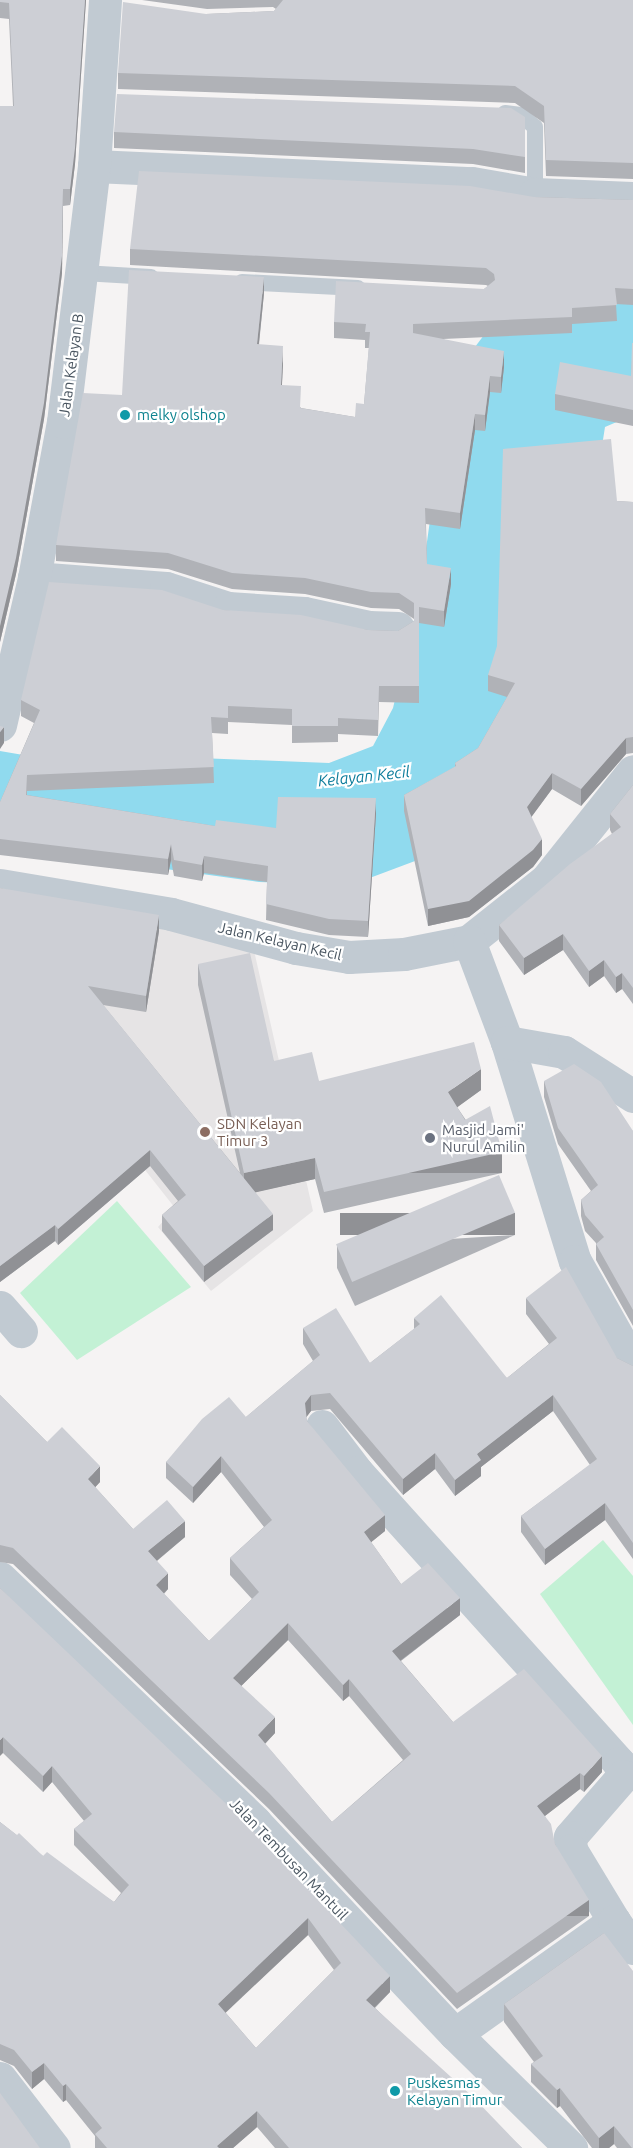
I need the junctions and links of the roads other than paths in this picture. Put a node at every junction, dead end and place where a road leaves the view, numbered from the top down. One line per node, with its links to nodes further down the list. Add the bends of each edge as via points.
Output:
1 (112, 4): 3 (street, Jalan Kelayan B, via 111,99)
2 (491, 113): 4 (lane, via 521,115 535,127)
3 (94, 166): 4 (street, via 472,183); 6 (street, Jalan Kelayan B)
4 (535, 194): 5 (street)
5 (633, 198)
6 (83, 273): 7 (lane); 10 (street, Jalan Kelayan B, via 63,422)
7 (166, 278)
8 (225, 281): 9 (lane)
9 (378, 289)
10 (34, 578): 11 (street, via 166,588 228,608 304,613 369,627); 12 (street, Jalan Kelayan B)
11 (398, 628)
12 (0, 724)
13 (633, 771): 15 (street, Jalan Kelayan Kecil, via 551,874)
14 (0, 885): 15 (street, Jalan Kelayan Kecil, via 171,914 296,948 349,957 404,954)
15 (469, 941): 16 (street)
16 (507, 1042): 17 (street, via 564,1052); 20 (street, via 575,1261)
17 (633, 1096)
18 (0, 1307): 19 (street)
19 (21, 1331)
20 (633, 1364)
21 (322, 1426): 23 (street, via 357,1472 619,1762 621,1783 573,1832 570,1843)
22 (0, 1578): 25 (street, Jalan Tembusan Mantuil, via 255,1822)
23 (614, 1921): 24 (street); 25 (street)
24 (633, 1948)
25 (455, 2034): 28 (street, Jalan Tembusan Mantuil)
26 (0, 2078): 27 (street)
27 (54, 2148)
28 (571, 2148)

